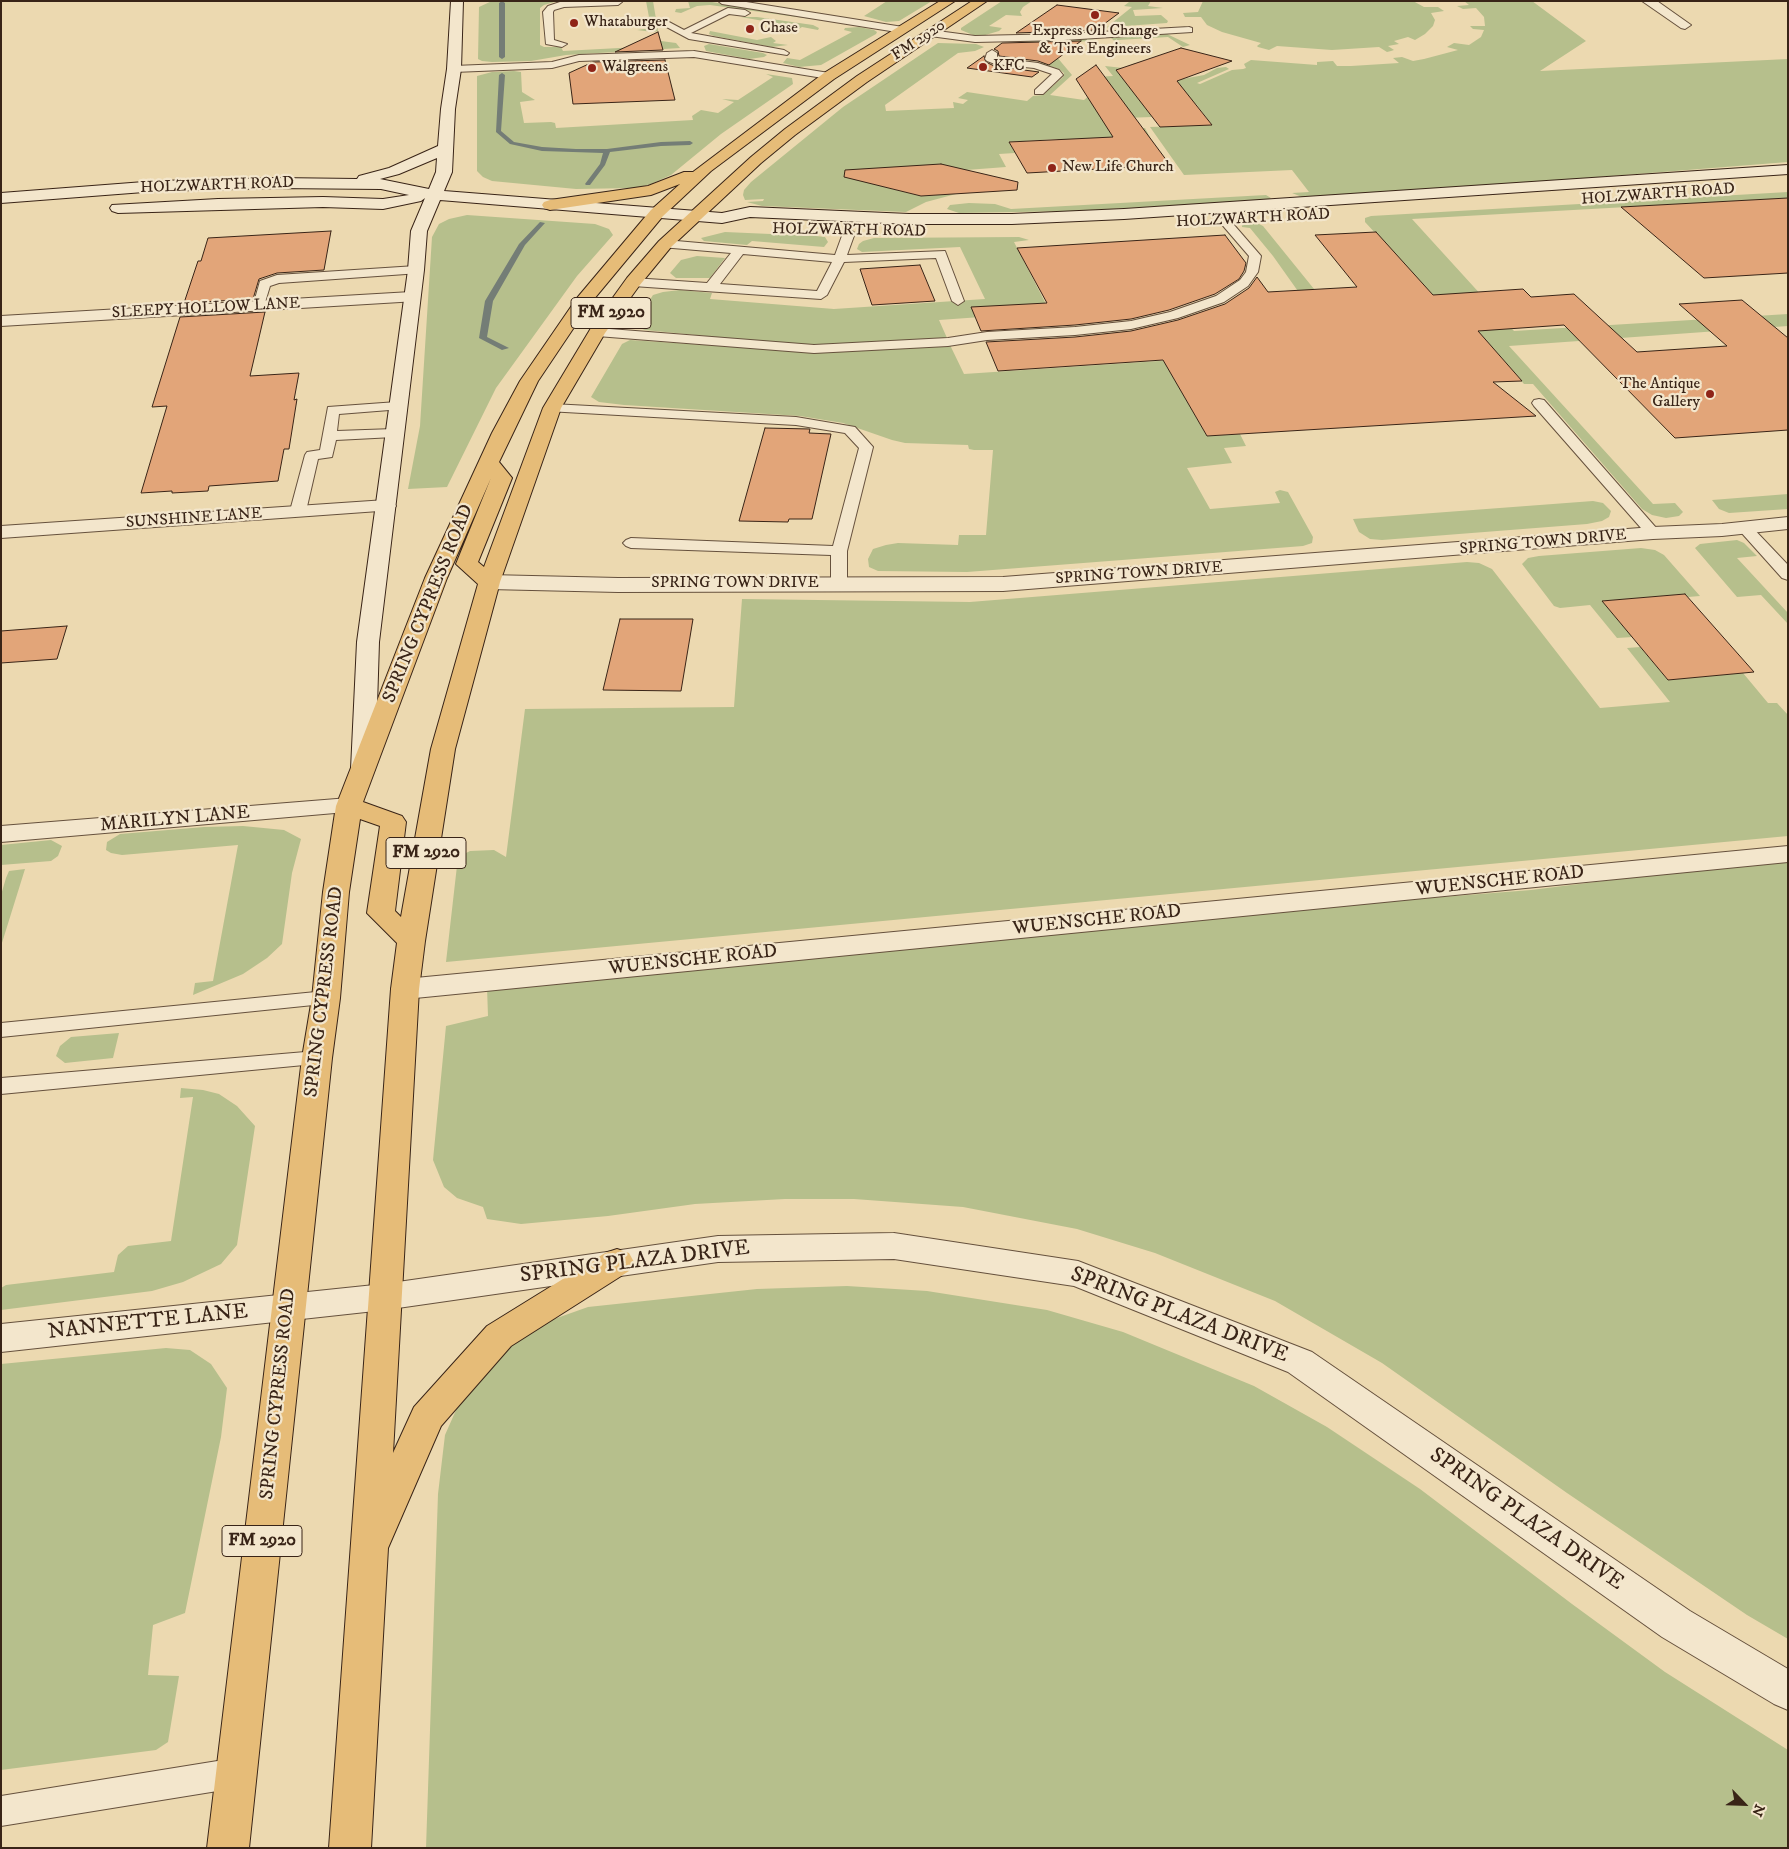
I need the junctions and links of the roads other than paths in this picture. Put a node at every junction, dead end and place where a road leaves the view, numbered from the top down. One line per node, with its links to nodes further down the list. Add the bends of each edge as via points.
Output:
1 (457, 1): 19 (main road)
2 (722, 1): 7 (lane)
3 (949, 1): 12 (main road, FM 2920 / FM 2920)
4 (981, 1): 13 (main road, FM 2920 / FM 2920)
5 (1648, 1): 9 (main road)
6 (618, 2): 15 (lane, via 563,4 551,8 548,12 549,42)
7 (753, 4): 12 (lane)
8 (666, 24): 14 (lane)
9 (1685, 25)
10 (833, 27): 14 (lane, via 728,11)
11 (1186, 28): 13 (lane, via 1064,37 975,39)
12 (903, 30): 20 (main road, FM 2920 / FM 2920)
13 (930, 33): 33 (main road, FM 2920 / FM 2920, via 790,132)
14 (687, 35): 16 (lane); 18 (lane)
15 (562, 44)
16 (784, 53)
17 (992, 53): 21 (lane, via 990,59 995,61 1035,65 1056,72 1058,75)
18 (694, 54): 19 (lane, via 579,58 552,65); 20 (lane)
19 (454, 69): 22 (main road)
20 (829, 76): 23 (main road, FM 2920 / FM 2920)
21 (1039, 92)
22 (446, 148): 25 (main road, via 394,171); 26 (main road, via 444,172)
23 (706, 168): 29 (main road, via 651,190); 32 (main road, FM 2920 / FM 2920)
24 (1788, 169): 28 (main road, HOLZWARTH ROAD)
25 (335, 184): 26 (main road, HOLZWARTH ROAD, via 381,184); 27 (main road, HOLZWARTH ROAD, via 157,186)
26 (433, 195): 29 (main road, HOLZWARTH ROAD); 30 (main road, HOLZWARTH ROAD, via 384,204 170,204); 45 (main road, via 419,231)
27 (1, 198)
28 (1288, 203): 34 (main road); 35 (main road, HOLZWARTH ROAD, via 1012,219 909,219 750,212)
29 (550, 205): 32 (main road, HOLZWARTH ROAD)
30 (105, 209)
31 (1412, 210): 34 (main road, HOLZWARTH ROAD)
32 (657, 213): 33 (main road, HOLZWARTH ROAD); 58 (main road, SPRING CYPRESS ROAD / FM 2920, via 583,302 529,380)
33 (695, 215): 35 (main road, HOLZWARTH ROAD); 42 (main road, FM 2920)
34 (1299, 216): 36 (main road, HOLZWARTH ROAD)
35 (722, 218): 37 (main road, HOLZWARTH ROAD, via 736,228)
36 (1224, 220): 41 (main road, HOLZWARTH ROAD, via 1027,232); 52 (lane, via 1255,256 1252,272 1244,283 1220,299 1131,325 948,342 814,349)
37 (745, 228)
38 (830, 232): 39 (main road, HOLZWARTH ROAD)
39 (850, 233): 40 (main road, HOLZWARTH ROAD); 44 (lane)
40 (868, 233)
41 (887, 234)
42 (665, 244): 43 (lane); 46 (main road, FM 2920)
43 (740, 250): 44 (lane); 47 (lane)
44 (840, 259): 47 (lane, via 821,295); 49 (lane, via 941,254)
45 (416, 270): 48 (main road); 50 (lane, via 277,279 264,284)
46 (633, 282): 47 (lane); 52 (main road, FM 2920)
47 (711, 287)
48 (411, 297): 50 (main road, SLEEPY HOLLOW LANE); 54 (main road)
49 (958, 301)
50 (259, 306): 51 (main road, SLEEPY HOLLOW LANE)
51 (1, 321)
52 (598, 332): 55 (main road, FM 2920)
53 (1539, 403): 64 (lane)
54 (397, 406): 56 (main road); 57 (lane, via 333,410)
55 (552, 408): 66 (lane, via 796,421 850,430 866,447); 68 (main road, FM 2920)
56 (394, 433): 57 (lane); 59 (main road)
57 (329, 436): 60 (lane, via 327,454 312,455)
58 (488, 463): 68 (main road, via 502,478 467,564); 70 (main road, SPRING CYPRESS ROAD / FM 2920, via 436,578)
59 (386, 506): 60 (main road, SUNSHINE LANE); 70 (main road, via 368,642)
60 (298, 511): 63 (main road, SUNSHINE LANE)
61 (1788, 523): 62 (main road, SPRING TOWN DRIVE)
62 (1744, 527): 64 (main road, SPRING TOWN DRIVE); 67 (lane)
63 (1, 532)
64 (1654, 533): 69 (main road, SPRING TOWN DRIVE, via 1003,584)
65 (631, 543): 66 (lane)
66 (840, 551): 69 (lane)
67 (1788, 575)
68 (489, 582): 69 (main road, SPRING TOWN DRIVE); 74 (main road, FM 2920, via 443,749)
69 (839, 584)
70 (363, 771): 71 (main road, SPRING CYPRESS ROAD / FM 2920)
71 (350, 806): 72 (main road, MARILYN LANE); 74 (main road, via 393,822 381,913); 76 (main road, SPRING CYPRESS ROAD / FM 2920, via 336,892)
72 (1, 834)
73 (1788, 854): 75 (main road, WUENSCHE ROAD)
74 (411, 941): 75 (main road, FM 2920)
75 (405, 989): 81 (main road, FM 2920)
76 (326, 998): 77 (lane); 78 (main road, SPRING CYPRESS ROAD / FM 2920)
77 (1, 1030)
78 (317, 1058): 79 (lane); 82 (main road, SPRING CYPRESS ROAD / FM 2920)
79 (1, 1086)
80 (618, 1262): 81 (main road, SPRING PLAZA DRIVE); 84 (main road, via 499,1336 427,1417); 85 (main road, SPRING PLAZA DRIVE, via 718,1249 894,1246 1078,1274 1300,1362 1676,1624)
81 (384, 1297): 82 (main road, NANNETTE LANE); 84 (main road, FM 2920)
82 (288, 1309): 83 (main road, NANNETTE LANE); 86 (main road, SPRING CYPRESS ROAD / FM 2920)
83 (1, 1338)
84 (368, 1554): 89 (main road, FM 2920)
85 (1788, 1691)
86 (236, 1773): 87 (lane); 88 (main road, SPRING CYPRESS ROAD / FM 2920)
87 (1, 1811)
88 (228, 1848)
89 (350, 1848)

